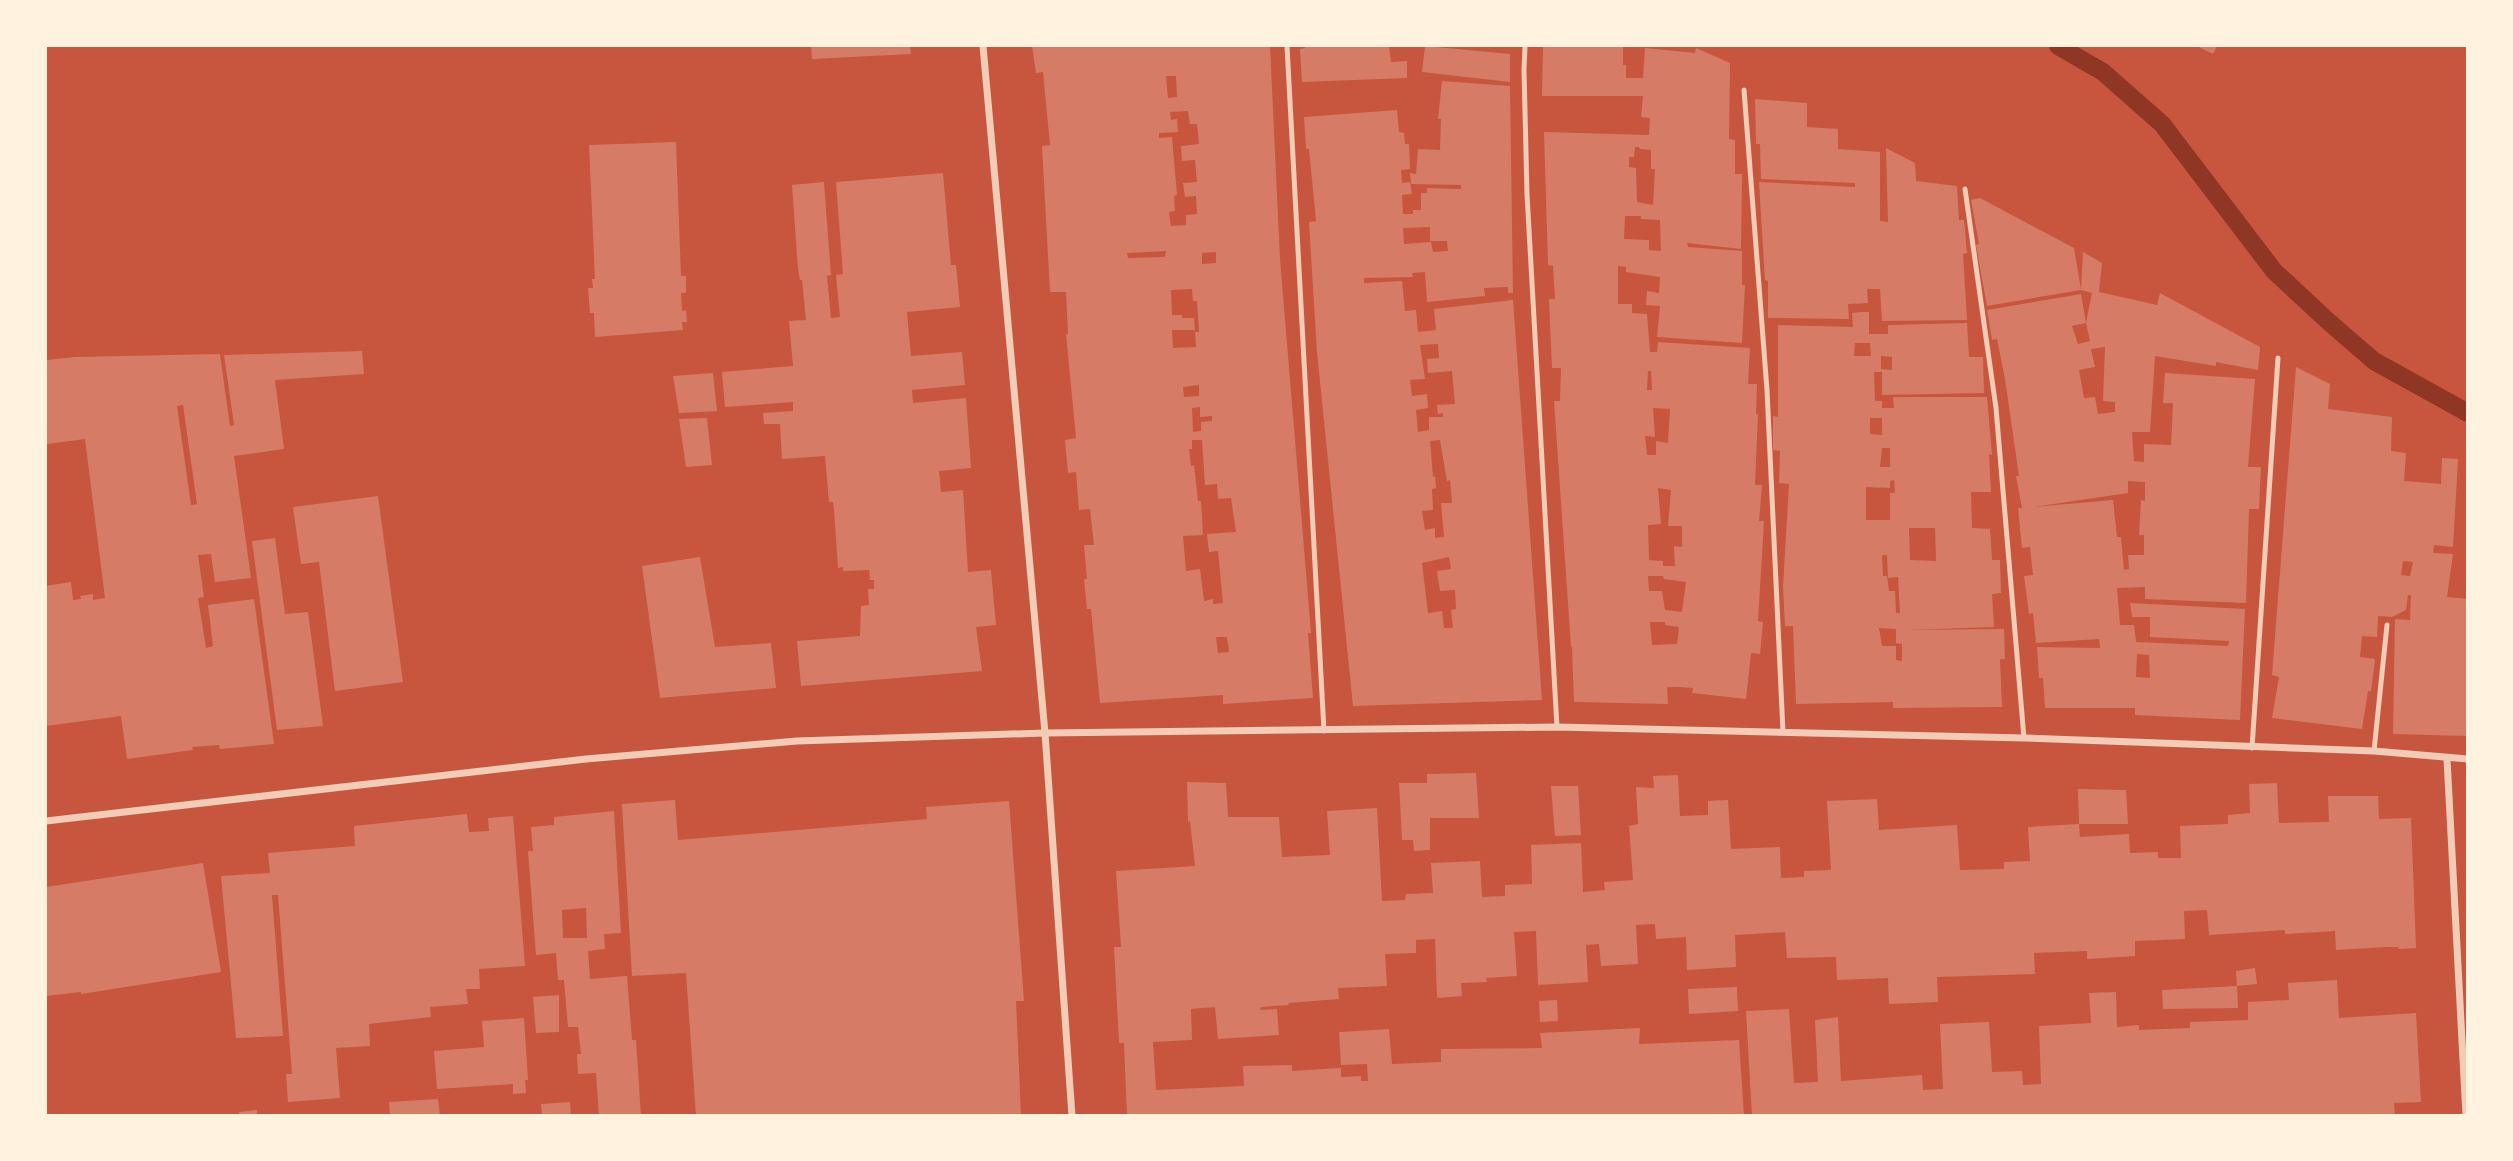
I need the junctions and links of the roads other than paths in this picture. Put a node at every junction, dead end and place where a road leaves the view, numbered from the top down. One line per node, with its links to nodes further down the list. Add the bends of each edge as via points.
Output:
1 (983, 46): 11 (street)
2 (1287, 46): 9 (lane)
3 (1525, 46): 8 (lane, via 1527,194)
4 (1744, 90): 10 (lane, via 1767,390)
5 (1965, 189): 12 (lane, via 1996,408)
6 (2278, 358): 13 (lane)
7 (2387, 625): 14 (lane)
8 (1557, 727): 9 (street); 10 (street)
9 (1324, 731): 11 (street)
10 (1783, 732): 12 (street)
11 (1045, 733): 17 (street, via 797,741 586,759); 18 (street)
12 (2024, 738): 13 (street)
13 (2252, 748): 14 (street)
14 (2374, 751): 15 (street)
15 (2447, 759): 16 (street); 19 (street)
16 (2468, 759)
17 (46, 821)
18 (1072, 1115)
19 (2466, 1115)

